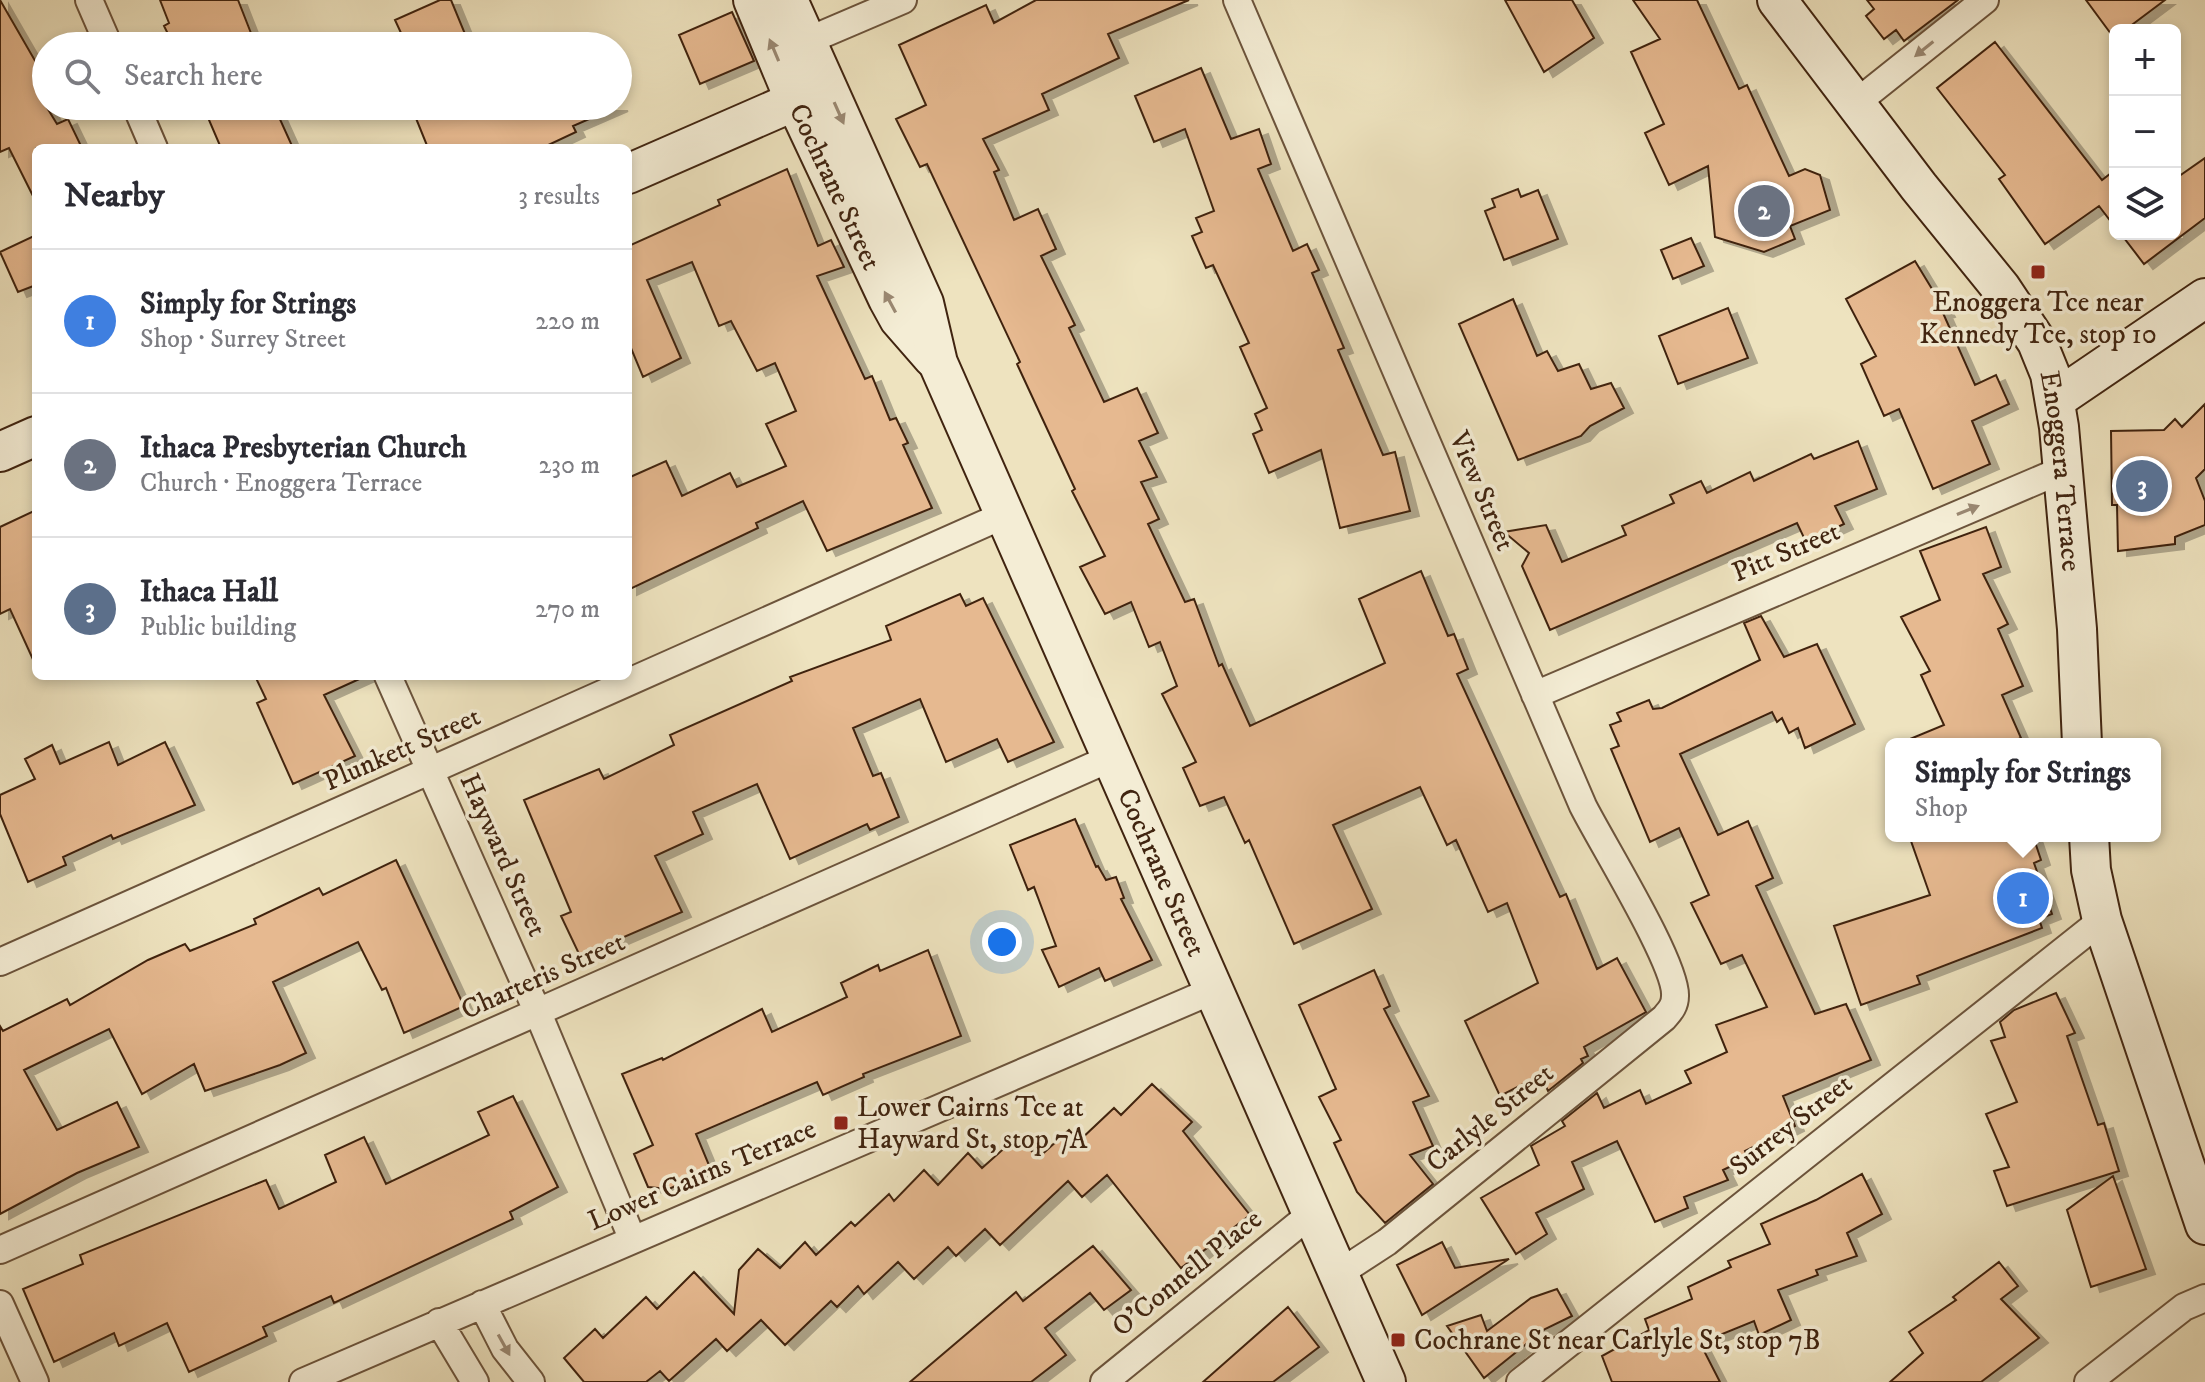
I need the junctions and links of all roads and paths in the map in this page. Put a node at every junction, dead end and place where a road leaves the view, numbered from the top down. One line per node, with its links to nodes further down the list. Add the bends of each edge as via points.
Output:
1 (89, 0): 8 (street)
2 (753, 0): 10 (street, Cochrane Street, one-way to 2)
3 (788, 0): 9 (street, Cochrane Street)
4 (903, 0): 9 (street)
5 (1237, 0): 23 (street, View Street)
6 (1777, 0): 11 (street, Enoggera Terrace)
7 (1985, 0): 11 (street, one-way to 11)
8 (103, 32)
9 (807, 41): 16 (street, Cochrane Street, one-way to 16, via 924,303)
10 (795, 101): 14 (street); 16 (street, Cochrane Street, one-way to 10, via 888,299)
11 (1856, 103): 17 (street, Enoggera Terrace, via 2025,321 2050,374)
12 (142, 120): 13 (street)
13 (152, 144)
14 (632, 172)
15 (2205, 298): 17 (street)
16 (938, 363): 21 (street, Cochrane Street)
17 (2055, 400): 20 (street, Enoggera Terrace)
18 (32, 438): 19 (street)
19 (0, 452)
20 (2062, 470): 23 (street, Pitt Street, one-way to 20); 24 (street, Enoggera Terrace)
21 (1004, 515): 25 (street, Cochrane Street); 26 (street, Plunkett Street)
22 (390, 680): 26 (street, Hayward Street)
23 (1535, 695): 31 (street, View Street, via 1583,806 1645,918 1675,989)
24 (2082, 738)
25 (1111, 758): 30 (street, Cochrane Street); 32 (street, Charteris Street)
26 (431, 772): 29 (street, Plunkett Street); 32 (street, Hayward Street)
27 (2089, 842): 28 (street)
28 (2102, 920): 34 (street); 48 (street, Surrey Street)
29 (0, 962)
30 (1214, 990): 33 (street, Cochrane Street); 35 (street, Lower Cairns Terrace)
31 (1674, 1003): 37 (street, Carlyle Street, via 1664,1018 1578,1089 1387,1242)
32 (538, 1013): 35 (street, Hayward Street); 36 (street, Charteris Street)
33 (1311, 1214): 37 (street, Cochrane Street); 46 (street, O'Connell Place)
34 (2205, 1225)
35 (632, 1238): 40 (street, Lower Cairns Terrace)
36 (0, 1250)
37 (1338, 1274): 47 (street, Cochrane Street)
38 (2205, 1298): 49 (street, via 2176,1312)
39 (0, 1304): 42 (street)
40 (482, 1304): 41 (street, Lower Cairns Terrace); 45 (street, one-way to 45, via 505,1349)
41 (439, 1322): 43 (street, Lower Cairns Terrace); 44 (street)
42 (35, 1382)
43 (303, 1382)
44 (475, 1382)
45 (531, 1382)
46 (1104, 1382)
47 (1386, 1382)
48 (1520, 1382)
49 (2088, 1382)

